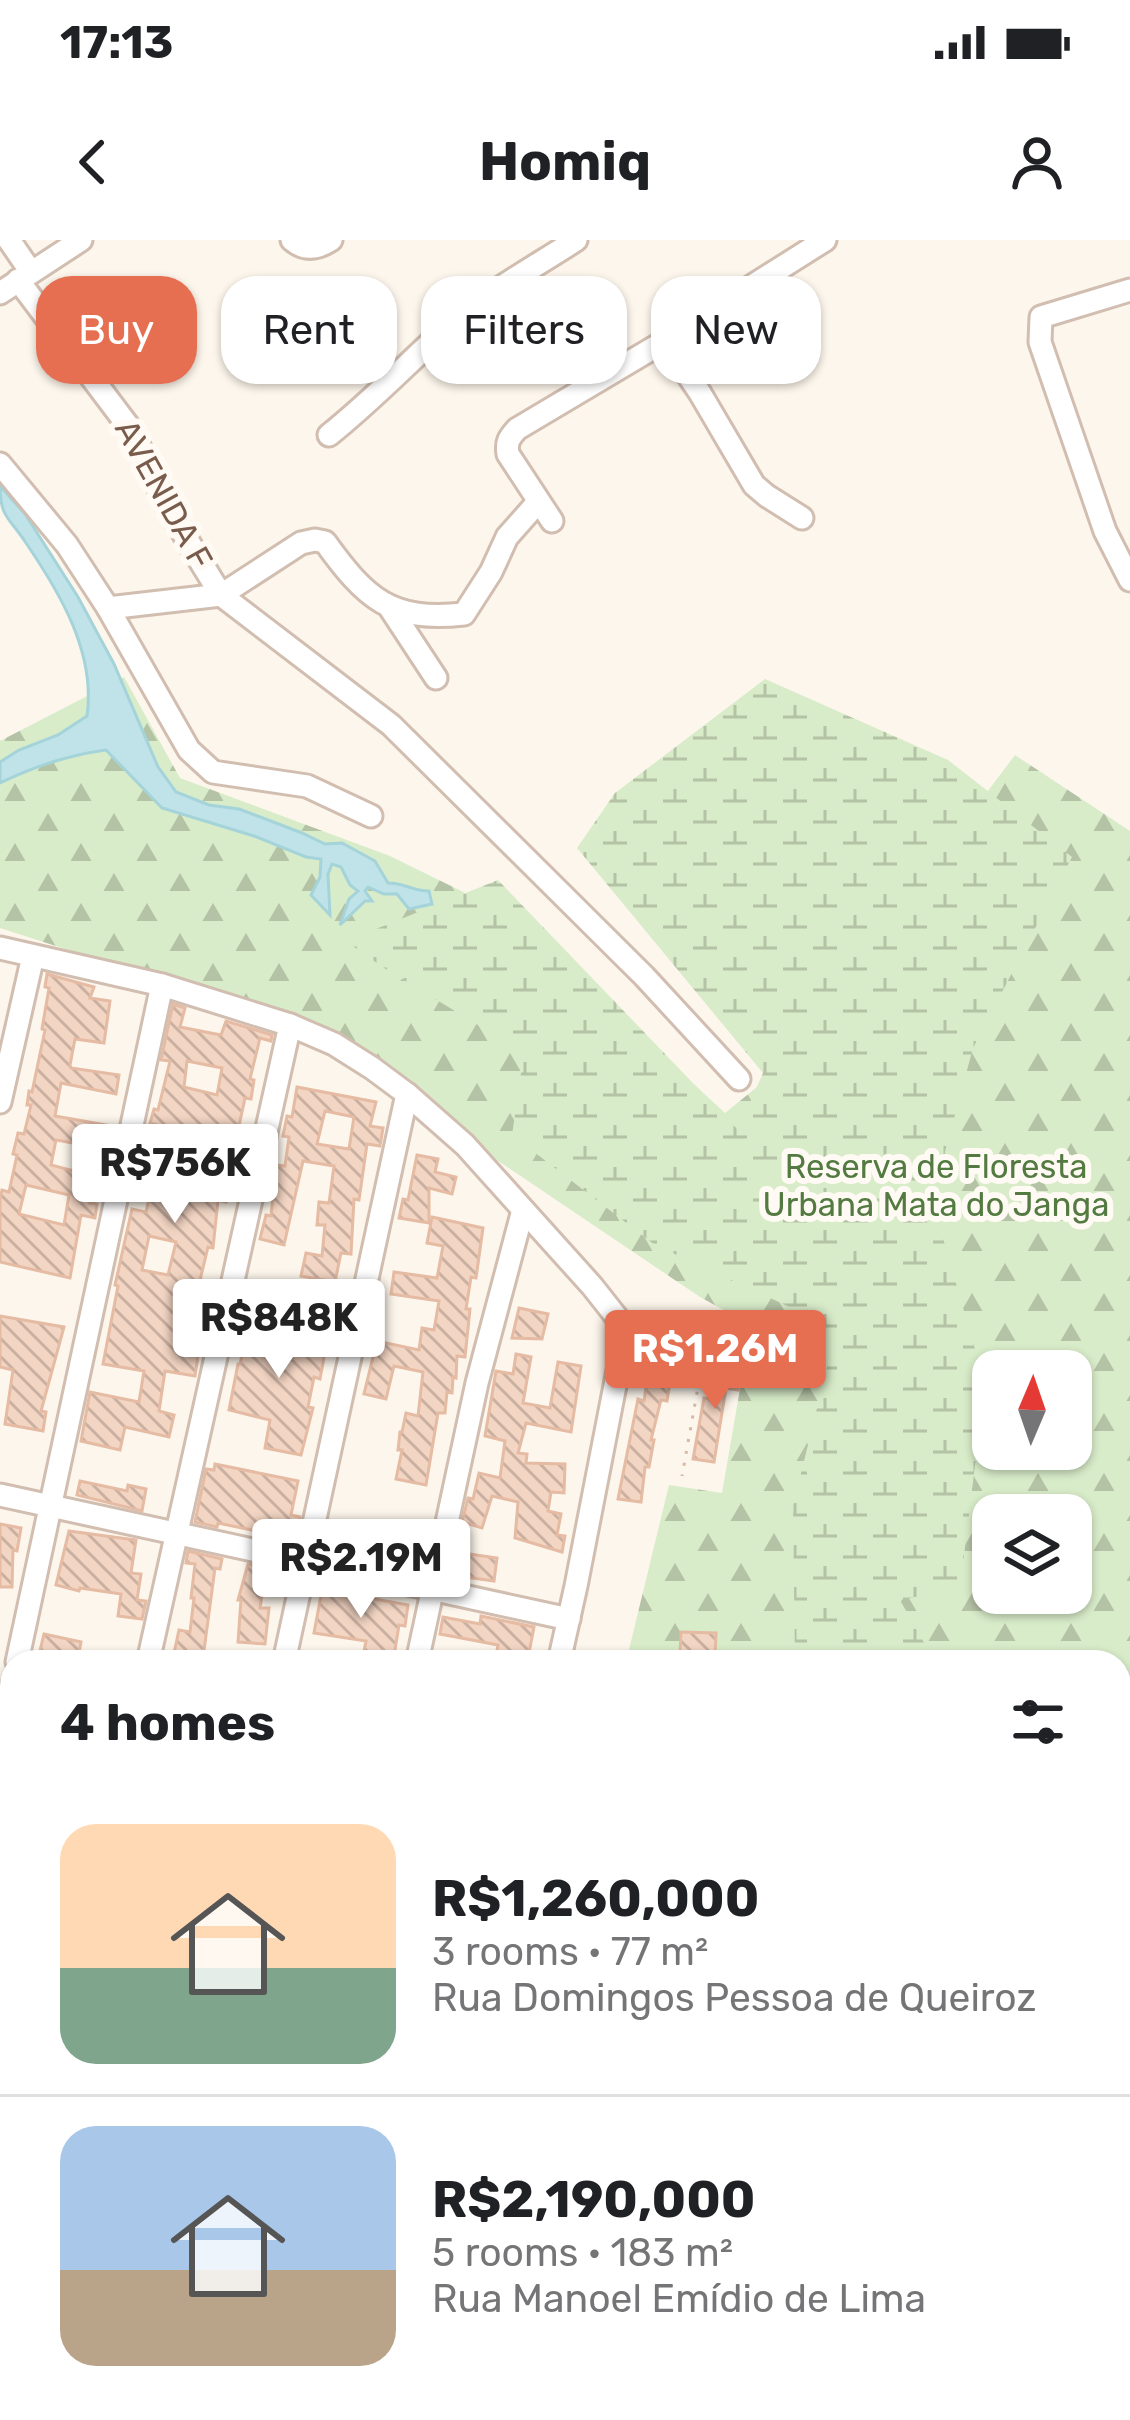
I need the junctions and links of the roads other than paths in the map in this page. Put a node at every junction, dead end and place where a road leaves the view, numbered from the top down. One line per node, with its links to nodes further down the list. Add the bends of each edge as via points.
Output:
1 (10, 240): 8 (street, AVENIDA F)
2 (81, 240): 8 (street)
3 (292, 240): 4 (street, via 305,248)
4 (331, 240)
5 (576, 240): 12 (street, via 440,333)
6 (825, 240): 7 (street)
7 (768, 276)
8 (16, 282): 16 (street, AVENIDA F, via 126,421)
9 (1130, 290): 15 (street, via 1041,317 1040,342 1105,531)
10 (651, 349): 18 (street, via 508,438 508,454 545,512 507,537 464,614)
11 (694, 384): 14 (street, via 746,474)
12 (329, 435)
13 (0, 464): 17 (street)
14 (802, 518)
15 (1130, 580)
16 (221, 595): 17 (street); 18 (street, via 315,540); 25 (street, via 392,725)
17 (108, 608): 20 (street, via 189,750 214,772 307,786)
18 (390, 608): 19 (street)
19 (436, 678)
20 (371, 815)
21 (0, 948): 22 (street)
22 (33, 956): 23 (street); 27 (street)
23 (162, 985): 24 (street); 30 (street)
24 (290, 1025): 26 (street); 31 (street)
25 (739, 1079)
26 (407, 1094): 28 (street); 32 (street)
27 (0, 1102)
28 (524, 1210): 33 (street); 34 (street, via 626,1329)
29 (0, 1495): 30 (street)
30 (52, 1506): 31 (street); 35 (street)
31 (176, 1533): 32 (street); 36 (street)
32 (305, 1562): 33 (street); 37 (street)
33 (431, 1589): 34 (street); 38 (street)
34 (569, 1618): 39 (street)
35 (20, 1650)
36 (151, 1650)
37 (287, 1650)
38 (419, 1650)
39 (562, 1650)

